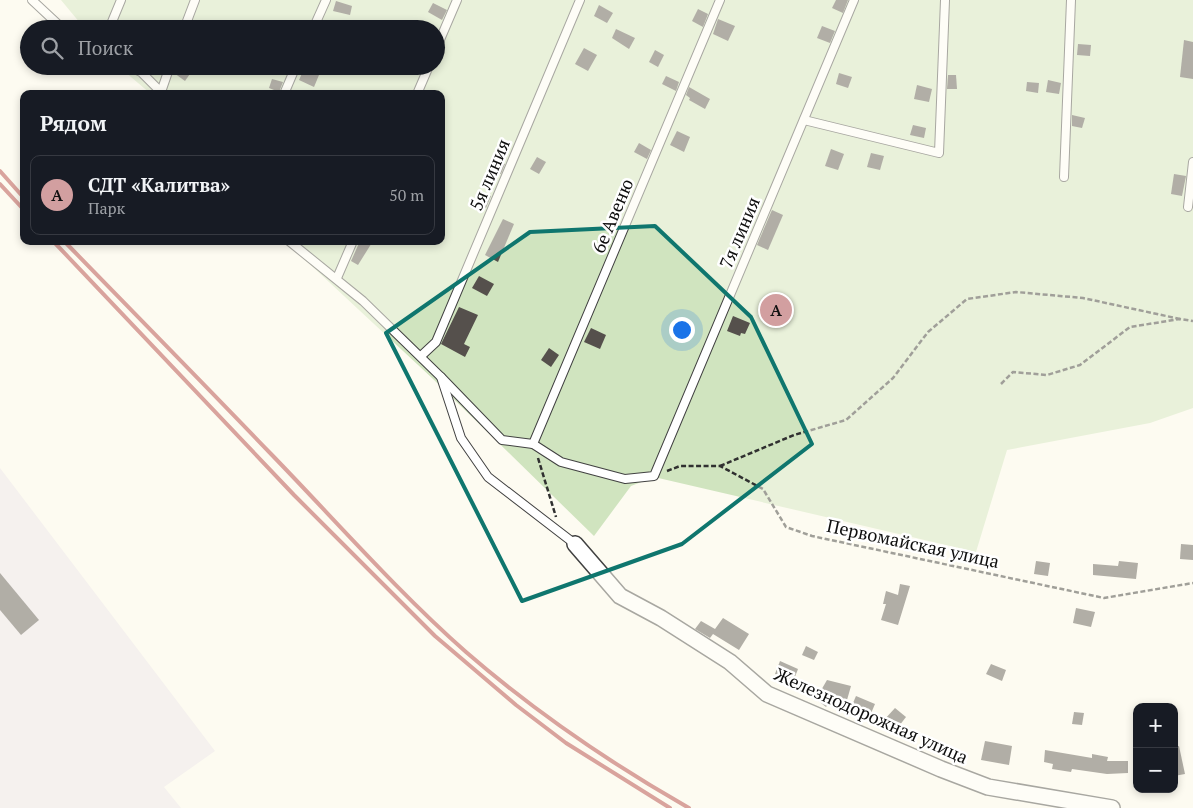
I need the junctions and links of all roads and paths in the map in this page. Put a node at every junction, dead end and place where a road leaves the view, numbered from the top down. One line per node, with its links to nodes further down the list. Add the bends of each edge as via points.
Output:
1 (32, 0): 11 (lane)
2 (121, 0): 12 (lane)
3 (195, 0): 13 (lane)
4 (326, 0): 14 (lane)
5 (457, 0): 15 (lane)
6 (580, 0): 33 (lane, 5я линия, via 436,342)
7 (720, 0): 36 (lane, 6е Авеню)
8 (854, 0): 24 (lane, 7я линия)
9 (945, 0): 24 (lane, via 939,153)
10 (1071, 0): 26 (lane)
11 (54, 20)
12 (113, 20)
13 (187, 20)
14 (317, 20)
15 (445, 28)
16 (144, 75): 20 (lane)
17 (167, 75): 21 (lane)
18 (292, 75): 22 (lane)
19 (425, 75): 23 (lane)
20 (159, 90)
21 (163, 90)
22 (286, 90)
23 (419, 90)
24 (804, 120): 38 (lane, 7я линия)
25 (1193, 162): 27 (lane)
26 (1064, 177)
27 (1188, 207)
28 (294, 245): 30 (lane)
29 (351, 245): 30 (lane)
30 (337, 278): 33 (lane)
31 (1180, 320): 32 (path); 35 (path, via 1130,327 1080,365 1047,375 1013,372); 37 (path, via 1083,298 1016,292 967,299 928,332 893,378 846,420 794,435)
32 (1193, 321)
33 (421, 356): 34 (lane)
34 (441, 377): 36 (lane, via 502,440); 39 (lane, via 461,438 488,477)
35 (1001, 384)
36 (533, 444): 38 (lane, via 561,462 625,479); 39 (path)
37 (720, 466): 38 (path, Первомайская улица, via 680,466); 41 (path, Первомайская улица, via 762,489 786,527 812,536 1104,598)
38 (654, 476)
39 (560, 531): 40 (lane)
40 (575, 544): 42 (street, Железнодорожная улица, via 620,596 730,662 767,694 988,787)
41 (1193, 583)
42 (1112, 808)

